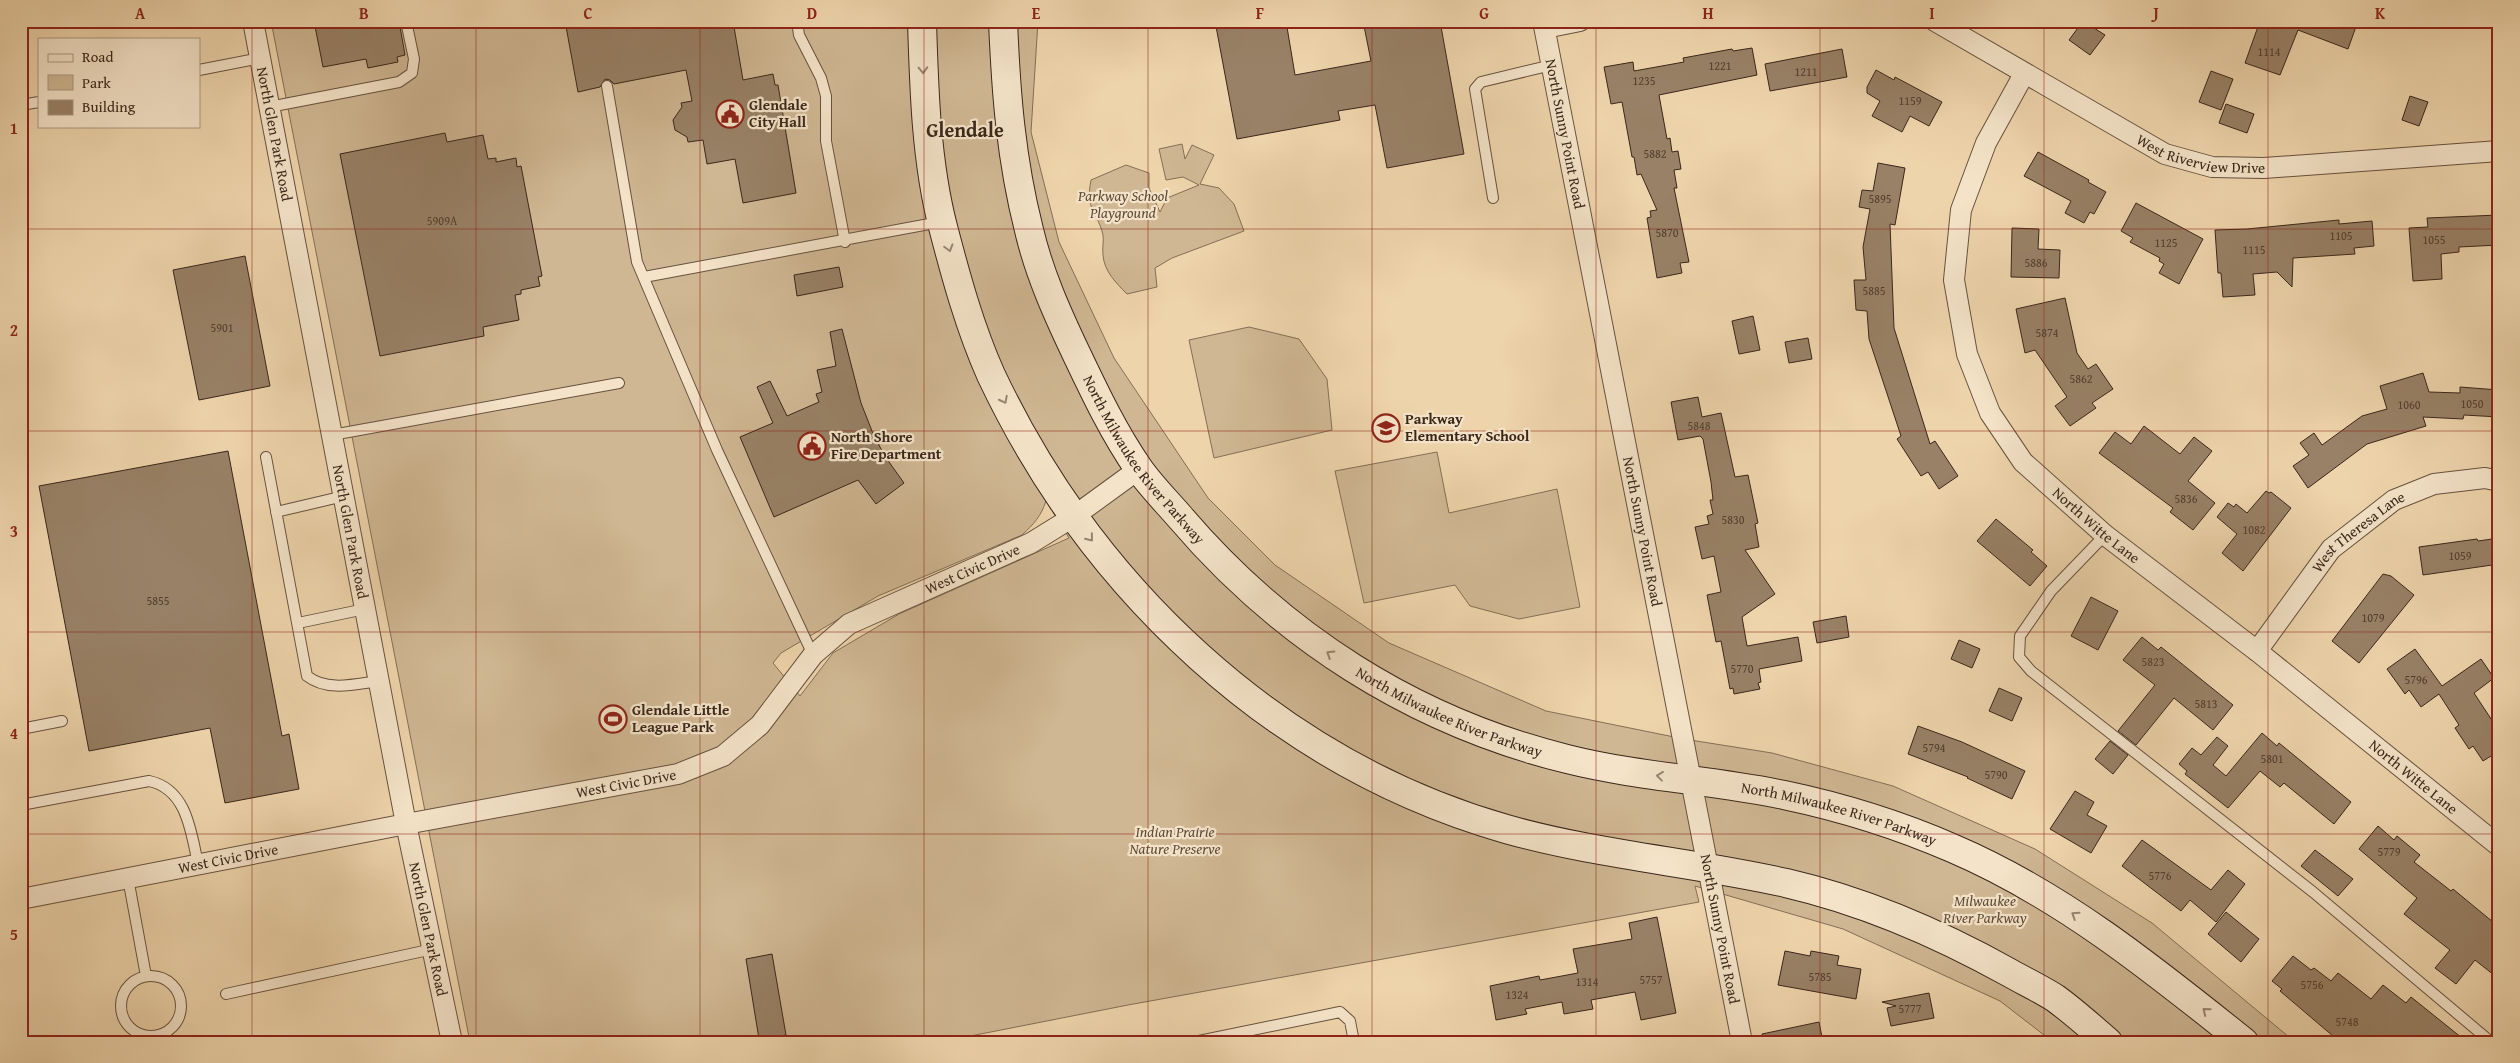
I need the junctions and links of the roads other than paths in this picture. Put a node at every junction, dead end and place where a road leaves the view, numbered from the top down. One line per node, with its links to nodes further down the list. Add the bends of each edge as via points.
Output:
1 (253, 21): 9 (street, North Glen Park Road)
2 (406, 21): 16 (lane, via 414,59 412,73 399,82)
3 (797, 21): 20 (lane, via 799,35 821,78 826,96 826,140)
4 (922, 21): 19 (street, one-way to 19, via 930,149)
5 (1003, 21): 25 (street, North Milwaukee River Parkway, via 1006,101 1015,169 1029,233 1045,285 1065,330 1096,396)
6 (1580, 21): 8 (street)
7 (1934, 21): 12 (street, West Riverview Drive)
8 (1544, 25): 10 (street, North Sunny Point Road)
9 (260, 58): 11 (lane); 16 (street, North Glen Park Road)
10 (1552, 65): 18 (lane, via 1481,82 1475,89); 38 (street, North Sunny Point Road)
11 (200, 70)
12 (2024, 74): 17 (street, West Riverview Drive, via 2165,154 2212,166 2264,168); 30 (street, North Witte Lane, via 1986,143 1961,210 1954,280 1967,354 1990,413 2023,462)
13 (607, 86): 21 (lane, via 637,262)
14 (38, 102): 15 (lane)
15 (21, 105)
16 (269, 107): 23 (street, North Glen Park Road)
17 (2499, 151)
18 (1493, 198)
19 (942, 222): 20 (lane); 29 (street, one-way to 29, via 970,318 990,372 1022,435)
20 (845, 242): 21 (lane)
21 (644, 278): 34 (lane, via 717,450)
22 (619, 383): 23 (lane)
23 (332, 435): 27 (street, North Glen Park Road)
24 (266, 457): 28 (lane)
25 (1139, 469): 29 (street, West Civic Drive); 38 (street, North Milwaukee River Parkway, one-way to 25, via 1567,759 1506,741 1444,717 1388,689 1324,650 1259,600 1215,558)
26 (2499, 481): 33 (street, West Theresa Lane, via 2485,478 2434,484 2394,500 2331,548)
27 (344, 496): 28 (lane); 31 (street, North Glen Park Road)
28 (276, 512): 32 (lane)
29 (1072, 517): 34 (street, West Civic Drive, via 1031,543 848,624); 43 (street, one-way to 43, via 1146,608 1206,664 1271,716 1331,754 1384,781 1503,828 1566,844)
30 (2105, 535): 33 (street, North Witte Lane); 55 (lane, via 2051,591 2020,636 2019,657 2031,671 2313,892)
31 (365, 609): 32 (lane); 35 (street, North Glen Park Road)
32 (298, 623): 35 (lane, via 308,676 318,684 330,686)
33 (2257, 651): 41 (street, North Witte Lane)
34 (813, 655): 40 (street, West Civic Drive, via 760,725 723,756 678,774)
35 (379, 681): 40 (street, North Glen Park Road)
36 (62, 721): 37 (lane)
37 (21, 729)
38 (1690, 780): 43 (street, North Sunny Point Road); 54 (street, North Milwaukee River Parkway, one-way to 38, via 2159,973 2080,919 2026,884 1953,848 1871,818 1805,800)
39 (21, 805): 42 (lane, via 149,781 162,784 178,797 189,824)
40 (406, 824): 42 (street, West Civic Drive); 46 (street, North Glen Park Road)
41 (2499, 846)
42 (198, 864): 44 (street, West Civic Drive)
43 (1708, 868): 52 (street, North Sunny Point Road); 53 (street, via 1790,884 1869,908 1960,945 2053,997)
44 (128, 878): 45 (street, West Civic Drive); 47 (lane)
45 (21, 899)
46 (433, 950): 48 (lane); 49 (street, North Glen Park Road)
47 (146, 976): 47 (lane, via 129,985 121,1003 122,1012 132,1029 150,1036 169,1029 176,1022 180,1003 173,986 165,980)
48 (226, 994)
49 (452, 1042)
50 (1194, 1042): 51 (lane, via 1340,1012 1350,1020)
51 (1354, 1042)
52 (1742, 1042)
53 (2108, 1042)
54 (2244, 1042)
55 (2491, 1042)

